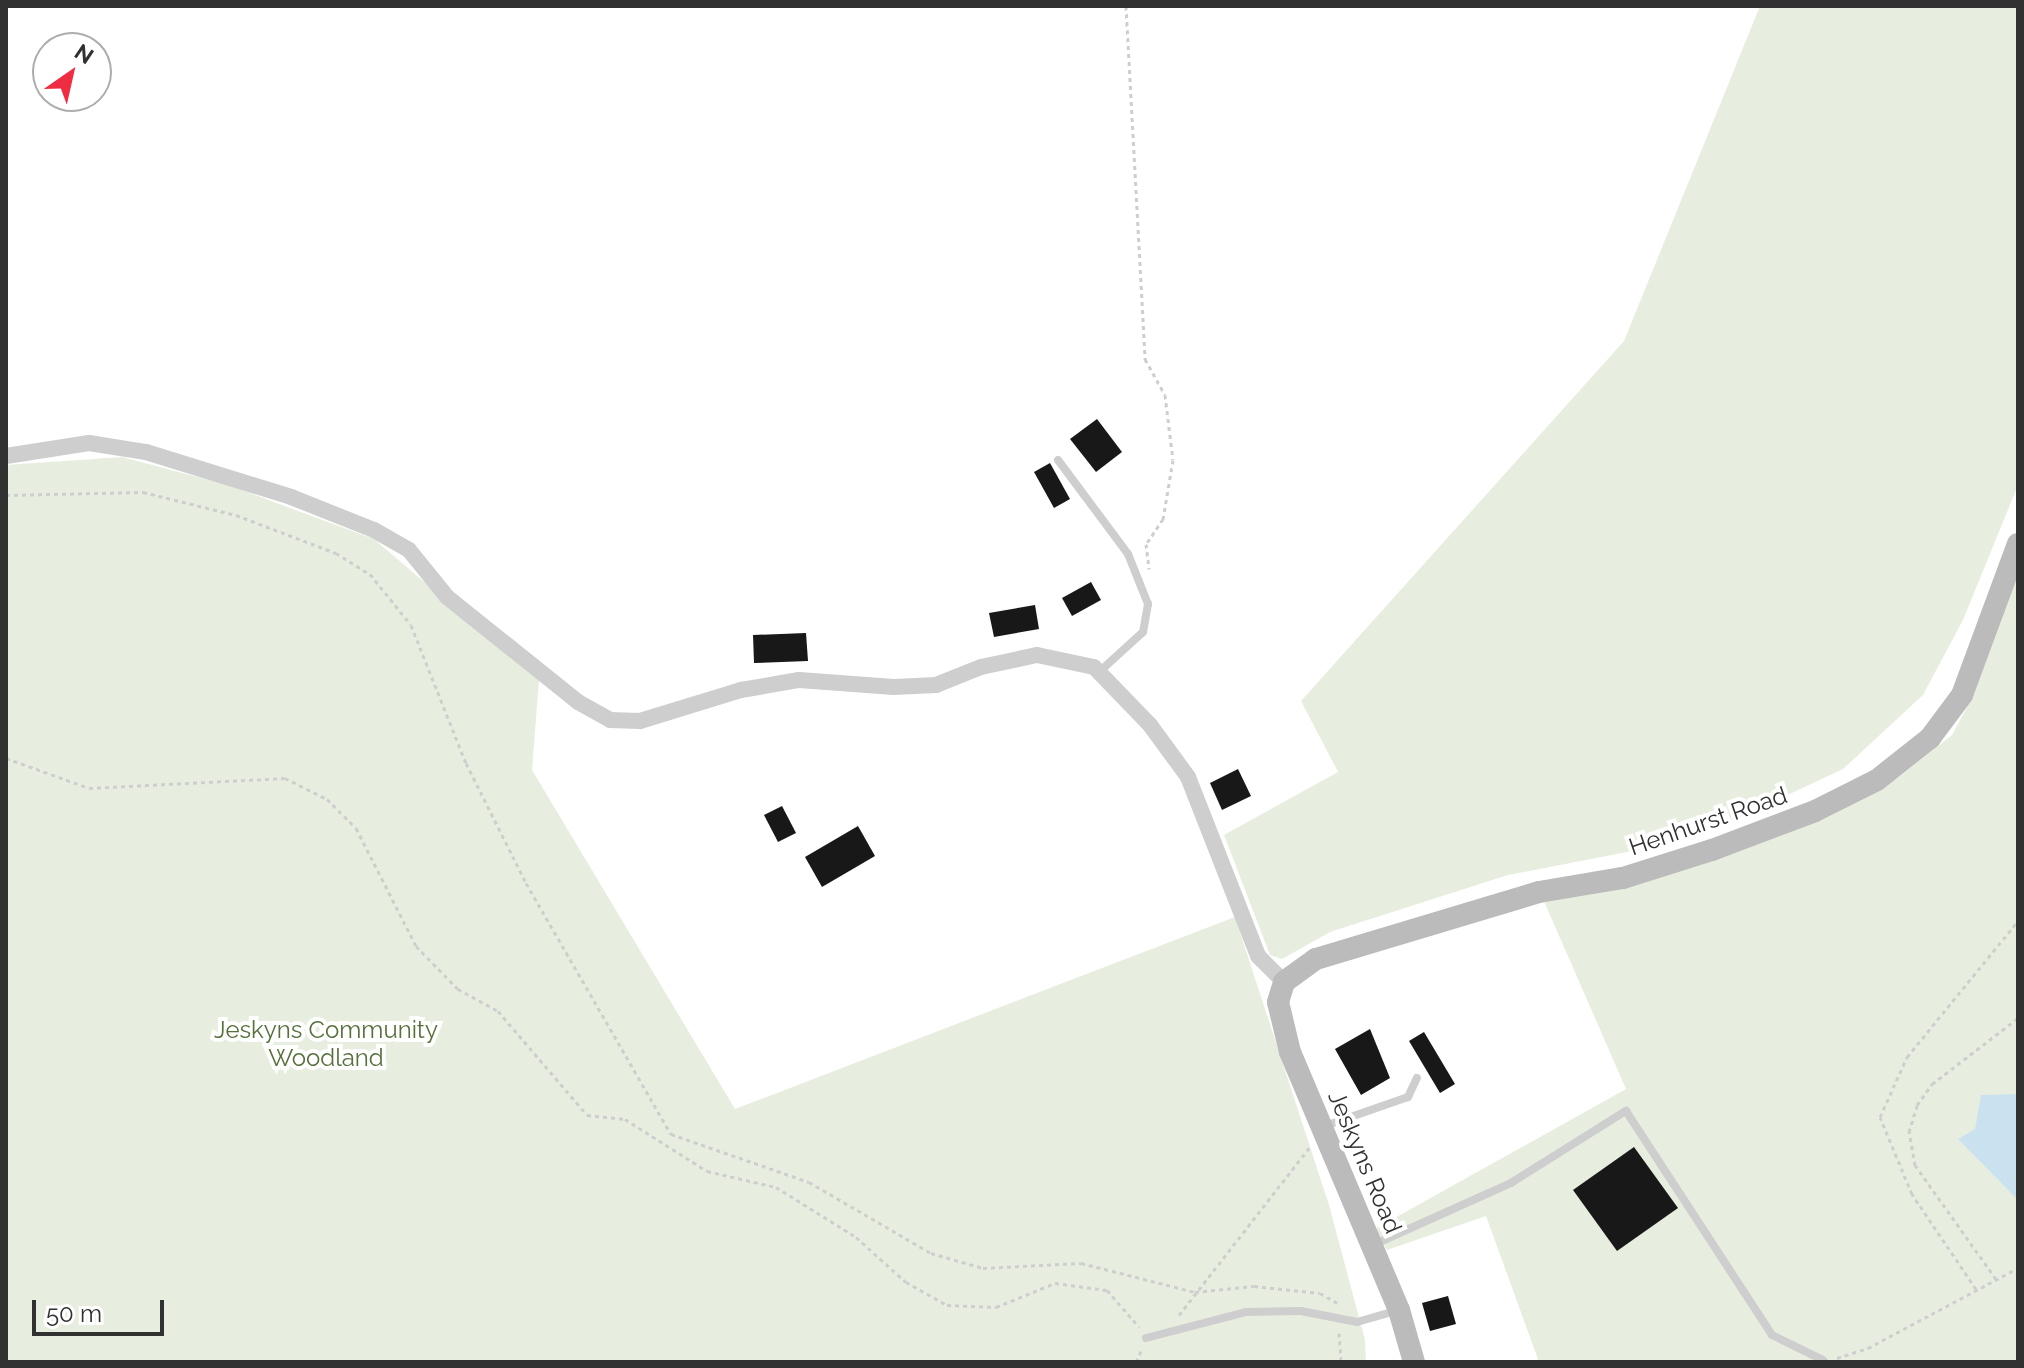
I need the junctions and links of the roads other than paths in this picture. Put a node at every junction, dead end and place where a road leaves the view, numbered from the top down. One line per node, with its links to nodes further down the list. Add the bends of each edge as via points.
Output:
1 (6, 456): 4 (street, via 89,443 146,452 291,497 374,530 409,550 447,597 578,702 610,720 640,721 741,690 799,680 936,685 981,667 1037,655)
2 (1058, 460): 4 (lane, via 1128,554 1148,604 1143,632)
3 (2018, 544): 5 (street, Henhurst Road, via 1962,695 1930,738 1877,780 1815,811 1683,860 1539,892 1316,959)
4 (1099, 672): 5 (street, via 1150,725 1188,777 1258,956)
5 (1284, 982): 7 (street, Jeskyns Road, via 1279,1012)
6 (1417, 1078): 7 (lane, via 1408,1097)
7 (1324, 1134): 8 (street, Jeskyns Road)
8 (1373, 1245): 9 (street, Jeskyns Road); 11 (lane, via 1511,1183 1626,1111 1772,1335)
9 (1399, 1310): 10 (lane, via 1368,1321 1339,1321 1301,1311 1246,1312); 12 (street, Jeskyns Road)
10 (1146, 1338)
11 (1823, 1360)
12 (1414, 1362)

